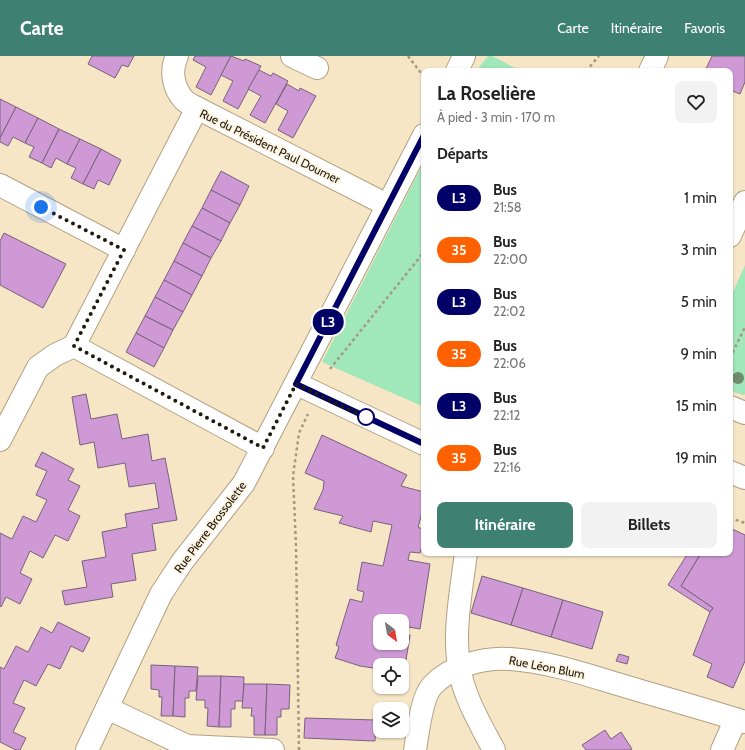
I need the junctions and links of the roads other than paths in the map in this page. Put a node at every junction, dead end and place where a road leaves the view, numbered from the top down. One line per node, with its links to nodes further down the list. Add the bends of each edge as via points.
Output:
1 (177, 56): 8 (street, via 173,72 174,82 185,101)
2 (292, 56): 5 (street)
3 (464, 56): 6 (street)
4 (657, 56): 7 (street)
5 (317, 68)
6 (458, 68)
7 (651, 68)
8 (197, 108): 12 (street, Rue du Président Paul Doumer); 14 (street, Rue du Président Paul Doumer)
9 (421, 141): 12 (street, Rue Pierre Brossolette)
10 (0, 186): 14 (street)
11 (745, 202): 13 (street)
12 (388, 206): 16 (street, Rue Pierre Brossolette)
13 (733, 229)
14 (124, 250): 15 (street, Rue du Président Paul Doumer)
15 (74, 346): 19 (street, via 55,354 38,367); 21 (street)
16 (296, 384): 20 (street); 21 (street, Rue Pierre Brossolette)
17 (733, 408): 18 (street)
18 (745, 414)
19 (0, 440)
20 (421, 443)
21 (263, 448): 26 (street, Rue Pierre Brossolette, via 244,483 182,562 161,594)
22 (733, 473): 23 (street)
23 (745, 478)
24 (466, 556): 25 (street, via 456,631)
25 (460, 668): 27 (street, Rue Léon Blum, via 493,659 523,660 581,673); 30 (street, Rue Léon Blum, via 442,677 425,697); 31 (street, via 467,698)
26 (107, 708): 28 (street, Rue Pierre Brossolette); 29 (street, via 186,746)
27 (741, 721): 32 (street)
28 (86, 750)
29 (273, 750)
30 (415, 750)
31 (494, 750)
32 (722, 750)

